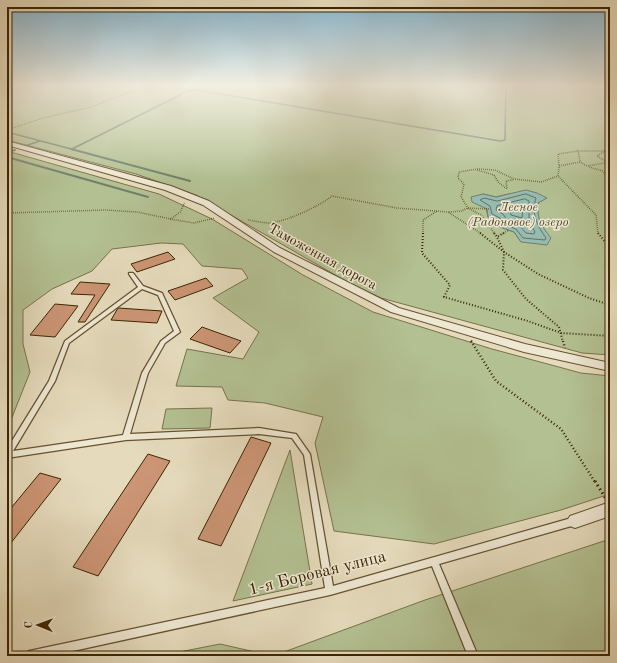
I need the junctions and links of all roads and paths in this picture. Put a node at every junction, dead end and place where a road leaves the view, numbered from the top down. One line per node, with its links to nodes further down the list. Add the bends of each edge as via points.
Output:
1 (52, 116): 2 (path)
2 (7, 130)
3 (7, 143): 16 (street, Таможенная дорога, via 138,179)
4 (578, 151): 5 (path); 7 (path); 10 (path, via 558,154)
5 (606, 151): 6 (path); 8 (path, via 598,156)
6 (610, 151)
7 (580, 162): 10 (path); 11 (path)
8 (606, 162): 9 (path); 11 (path)
9 (610, 162)
10 (559, 166): 13 (path)
11 (587, 166): 15 (path, via 603,171)
12 (475, 170): 14 (path, via 495,170); 14 (path, via 494,175 507,189 506,181); 17 (path, via 458,172 458,178 464,184 461,197)
13 (558, 176): 14 (path, via 541,182); 27 (path, via 596,215 598,236)
14 (514, 179)
15 (610, 181)
16 (192, 197): 22 (street, Таможенная дорога); 23 (path, via 184,203 180,212)
17 (468, 208): 18 (path); 20 (path); 26 (path, via 485,219)
18 (489, 209)
19 (438, 210): 20 (path); 22 (path, via 397,208 332,196 320,205 293,217 269,223); 33 (path, via 423,220 422,253 450,284 444,297)
20 (448, 212): 28 (path)
21 (7, 213): 23 (path, via 137,212)
22 (229, 217): 23 (path, via 194,223); 32 (street, Таможенная дорога, via 277,250 395,310)
23 (170, 218): 24 (path)
24 (167, 219)
25 (509, 230): 26 (path)
26 (497, 237): 28 (path)
27 (610, 248)
28 (504, 252): 31 (path, via 538,274 588,298); 33 (path, via 503,270 526,299 559,327)
29 (131, 274): 30 (lane)
30 (141, 287): 37 (lane, via 160,294 177,332 164,342 145,373); 38 (lane, via 67,342 52,381)
31 (610, 305)
32 (466, 332): 35 (street, Таможенная дорога); 39 (path, via 496,381 561,429)
33 (561, 333): 34 (path); 35 (path)
34 (610, 336)
35 (568, 359): 36 (street, Таможенная дорога)
36 (610, 368)
37 (126, 437): 38 (lane); 43 (lane, via 259,431 294,436 307,454)
38 (7, 455)
39 (610, 505)
40 (610, 509): 41 (street, 1-я Боровая улица)
41 (575, 521): 42 (lane, 1-я Боровая улица)
42 (434, 561): 43 (lane, 1-я Боровая улица); 45 (lane)
43 (330, 591): 44 (lane, 1-я Боровая улица)
44 (29, 656)
45 (473, 656)

